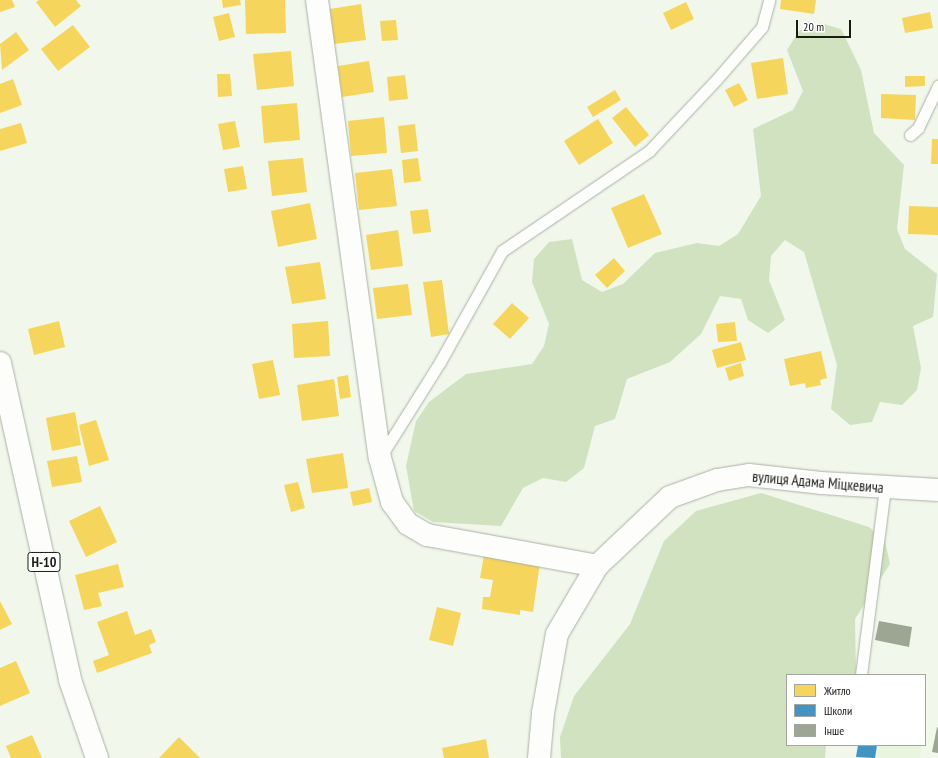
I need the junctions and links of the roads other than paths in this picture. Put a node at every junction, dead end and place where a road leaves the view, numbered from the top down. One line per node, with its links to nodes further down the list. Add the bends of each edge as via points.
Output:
1 (317, 0): 6 (street)
2 (769, 0): 6 (lane, via 762,27 649,150 502,250 440,362)
3 (938, 86): 4 (lane, via 918,128)
4 (910, 135)
5 (0, 363): 11 (street, Н-10, via 70,680)
6 (380, 458): 9 (street, via 392,502 408,524 427,535)
7 (886, 488): 8 (street, вулиця Адама Міцкевича); 9 (street, вулиця Адама Міцкевича, via 749,475 717,480 670,497); 10 (lane)
8 (938, 490)
9 (598, 566): 12 (street, вулиця Адама Міцкевича, via 557,634 543,713)
10 (861, 674)
11 (97, 758)
12 (539, 758)

